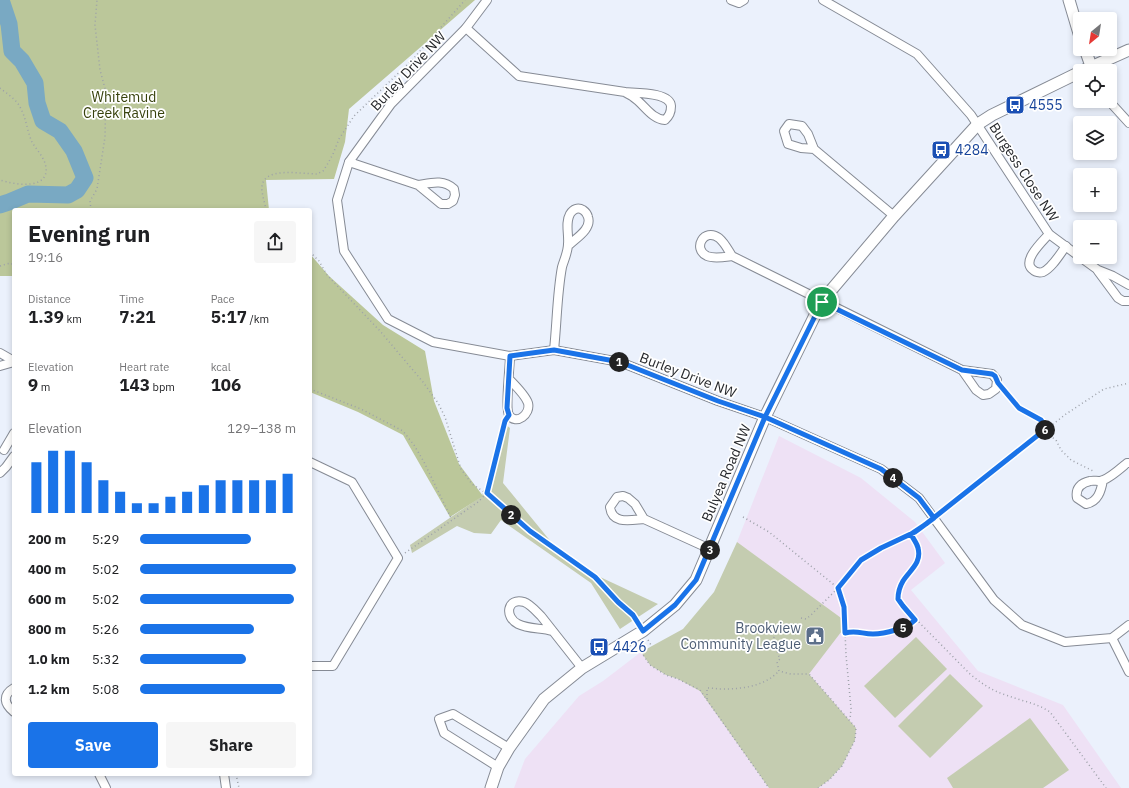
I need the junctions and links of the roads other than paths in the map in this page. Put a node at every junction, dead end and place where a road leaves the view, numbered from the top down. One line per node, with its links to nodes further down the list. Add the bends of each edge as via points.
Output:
1 (487, 0): 7 (street, Burley Drive NW)
2 (731, 0): 3 (street)
3 (744, 0)
4 (823, 0): 14 (street, via 917,54)
5 (1068, 0): 6 (street)
6 (1073, 15)
7 (466, 28): 11 (street, via 520,76); 16 (street, Burley Drive NW, via 391,104)
8 (1129, 50): 9 (street, Bulyea Road NW)
9 (1099, 64)
10 (1073, 76): 14 (street, Bulyea Road NW)
11 (624, 92): 11 (street, via 634,97 660,120 669,117 671,104 668,99)
12 (1115, 108): 13 (street)
13 (1129, 123)
14 (978, 124): 18 (street, Bulyea Road NW); 19 (street, Burgess Close NW)
15 (814, 149): 18 (street)
16 (349, 162): 17 (street); 31 (street, Burley Drive NW, via 337,200 344,251 388,319 433,342)
17 (418, 185)
18 (894, 216): 28 (street, Bulyea Road NW)
19 (1049, 234): 21 (street, Burgess Close NW); 21 (street, Burgess Close NW, via 1032,254 1028,262 1030,268 1042,272)
20 (568, 245): 29 (street, via 562,267)
21 (1066, 246): 22 (street, Burgess Close NW)
22 (1073, 252)
23 (732, 256): 28 (street)
24 (1090, 264): 25 (street, Burgess Close NW)
25 (1098, 270): 26 (street, Burgess Close NW); 27 (street, Burgess Close NW, via 1118,298)
26 (1129, 285)
27 (1129, 301)
28 (822, 302): 35 (street); 37 (street, Bulyea Road NW)
29 (554, 350): 31 (street, Burley Drive NW); 37 (street, Burley Drive NW, via 620,362)
30 (0, 353): 32 (street)
31 (510, 356): 36 (street)
32 (12, 360)
33 (12, 362): 34 (street)
34 (0, 366)
35 (962, 370): 35 (street, via 992,374 998,383 993,392 983,395 976,390)
36 (509, 379): 36 (street, via 528,403 525,416 519,419 509,415 507,408)
37 (765, 417): 47 (street, Bulyea Road NW); 50 (street, Burley Drive NW, via 881,469 919,498 994,600 1022,625 1065,642)
38 (12, 436): 39 (street)
39 (2, 449): 40 (street)
40 (12, 455)
41 (12, 459): 44 (street)
42 (312, 463): 51 (street, via 352,482 398,558 333,666)
43 (1129, 463): 45 (street)
44 (0, 473)
45 (1103, 480)
46 (644, 519): 47 (street)
47 (710, 549): 52 (street, Bulyea Road NW, via 696,580 675,605 643,631)
48 (1129, 625): 50 (street)
49 (552, 631): 49 (street, via 541,616 525,602 512,603 509,608 511,620); 52 (street)
50 (1112, 638): 53 (street)
51 (312, 666)
52 (582, 668): 56 (street, Bulyea Road NW, via 544,699)
53 (1129, 672)
54 (12, 690): 55 (street, via 6,697)
55 (12, 710)
56 (509, 748): 57 (street, Bulyea Road NW); 57 (street, via 453,714 439,719 444,733)
57 (498, 767): 62 (street, Bulyea Road NW)
58 (100, 776): 60 (street)
59 (224, 776): 61 (street)
60 (106, 788)
61 (226, 788)
62 (491, 788)

